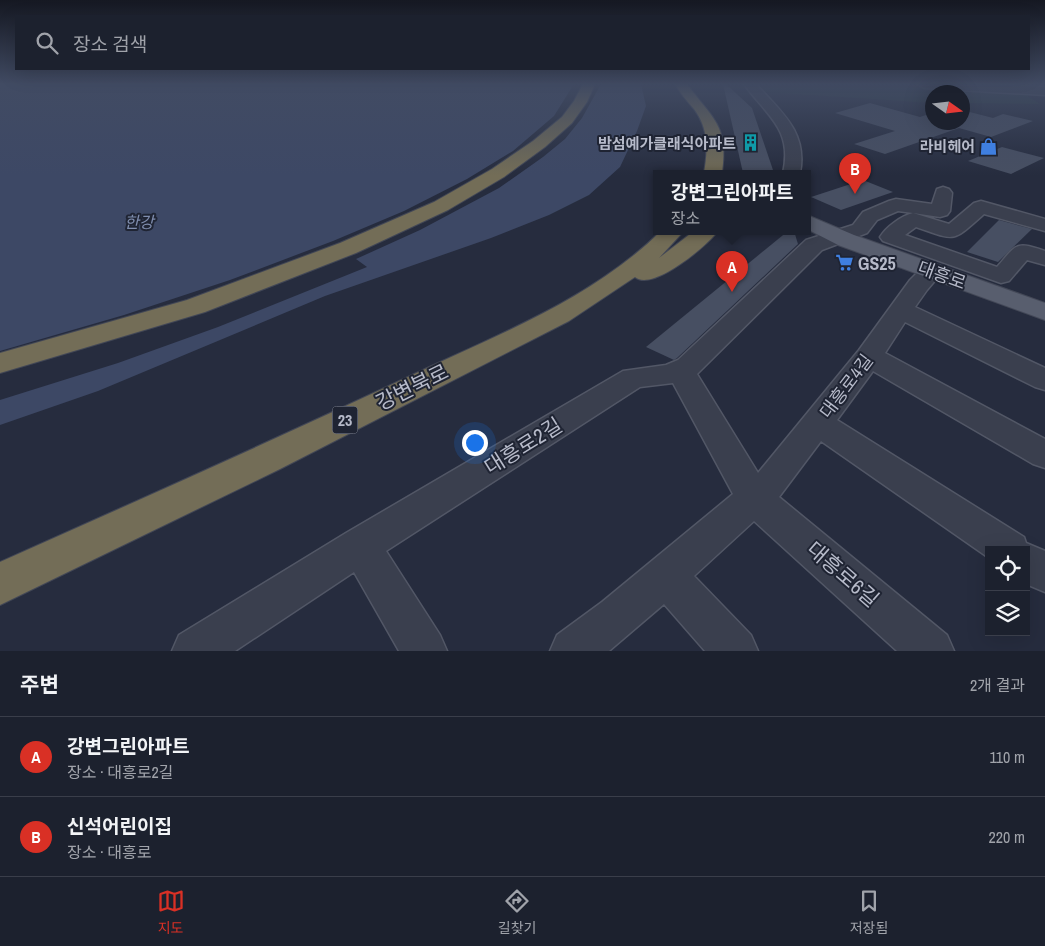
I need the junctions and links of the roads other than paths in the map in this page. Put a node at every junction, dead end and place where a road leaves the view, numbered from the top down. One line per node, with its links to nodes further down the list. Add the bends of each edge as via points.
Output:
1 (571, 114): 18 (highway, via 539,144 498,173 441,206 348,248 196,306)
2 (705, 114): 4 (highway, via 714,131)
3 (778, 114): 5 (street, via 792,134)
4 (713, 170)
5 (792, 170)
6 (943, 194): 11 (street, via 940,211 896,205 870,216 860,228)
7 (811, 222): 11 (main road, 대흥로)
8 (1045, 225): 12 (street, via 982,206 952,232 913,219 890,237 1001,276 1022,251)
9 (670, 235): 14 (highway, 강변북로 / 23, via 654,252)
10 (702, 235): 14 (highway, via 662,265 638,278)
11 (839, 237): 13 (main road, 대흥로); 19 (street, 대흥로2길, via 814,245 688,367)
12 (1045, 258)
13 (932, 271): 15 (street, 대흥로4길, via 918,285); 16 (main road, 대흥로)
14 (606, 286): 29 (highway, 강변북로 / 23, via 560,315 275,455)
15 (902, 310): 17 (street, 대흥로4길); 20 (street)
16 (1045, 312)
17 (869, 356): 21 (street, 대흥로4길); 22 (street)
18 (0, 363)
19 (680, 370): 23 (street); 24 (street, 대흥로2길, via 633,378)
20 (1045, 380)
21 (818, 422): 23 (street, 대흥로4길, via 770,484); 25 (street)
22 (1045, 454)
23 (754, 498): 28 (street, 대흥로4길); 34 (street, 대흥로6길)
24 (360, 546): 30 (street, 대흥로2길); 31 (street)
25 (1004, 546)
26 (1030, 563): 27 (street)
27 (1045, 573)
28 (665, 575): 32 (street, 대흥로4길); 33 (street)
29 (0, 584)
30 (195, 651)
31 (424, 651)
32 (573, 651)
33 (735, 651)
34 (932, 651)

